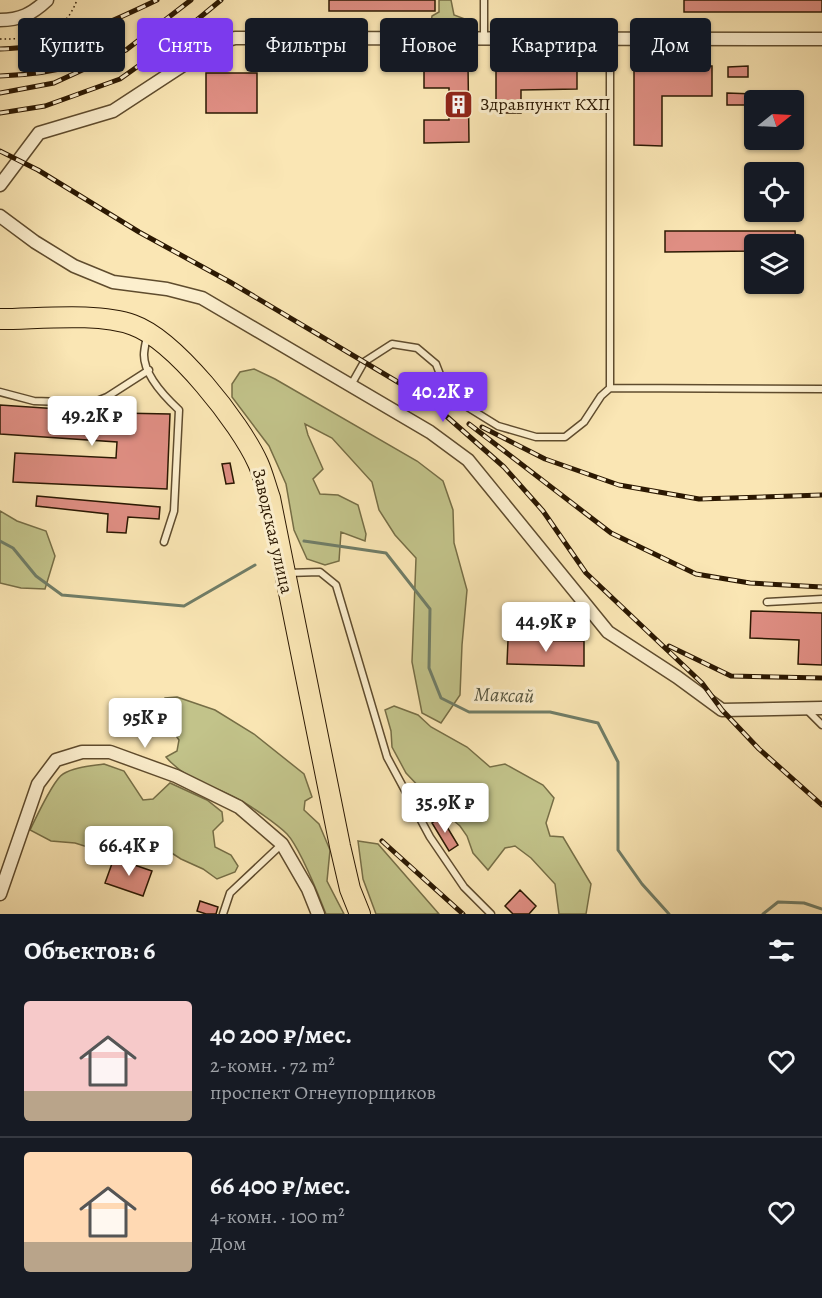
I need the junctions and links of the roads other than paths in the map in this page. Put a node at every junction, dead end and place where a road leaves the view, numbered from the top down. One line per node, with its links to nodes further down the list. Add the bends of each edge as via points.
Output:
1 (47, 0): 3 (street, via 33,13)
2 (484, 0): 4 (lane)
3 (0, 20)
4 (484, 38): 5 (street); 9 (street, via 235,38 217,43 113,111 39,133)
5 (490, 38)
6 (618, 39): 7 (street)
7 (822, 39)
8 (610, 72): 15 (lane)
9 (0, 185)
10 (0, 216): 14 (street, via 74,266 113,282 202,298)
11 (0, 319): 12 (main road, Заводская улица, via 90,319 126,323)
12 (147, 332): 13 (lane, via 144,357); 19 (main road, Заводская улица, via 182,361 241,431 259,464 270,498)
13 (149, 370): 17 (lane, via 92,403 34,401); 18 (lane, via 160,391 179,410 174,511)
14 (351, 385): 15 (lane, via 364,362 392,344 417,348 436,364 448,394 498,426 536,437 565,437 584,422); 22 (street, via 430,432 468,460 608,632 722,710)
15 (610, 388): 16 (lane)
16 (822, 389)
17 (0, 392)
18 (164, 542)
19 (284, 573): 29 (main road, Заводская улица, via 340,846); 30 (lane, via 320,572 336,585 387,757 430,837 464,887)
20 (822, 599): 21 (lane)
21 (767, 602)
22 (805, 708): 23 (street); 24 (lane)
23 (822, 708)
24 (822, 725)
25 (282, 844): 26 (street, via 239,807 176,776 110,752 82,752 56,760 38,784); 27 (lane, via 230,893); 28 (street)
26 (0, 894)
27 (224, 914)
28 (318, 914)
29 (360, 914)
30 (491, 914)

